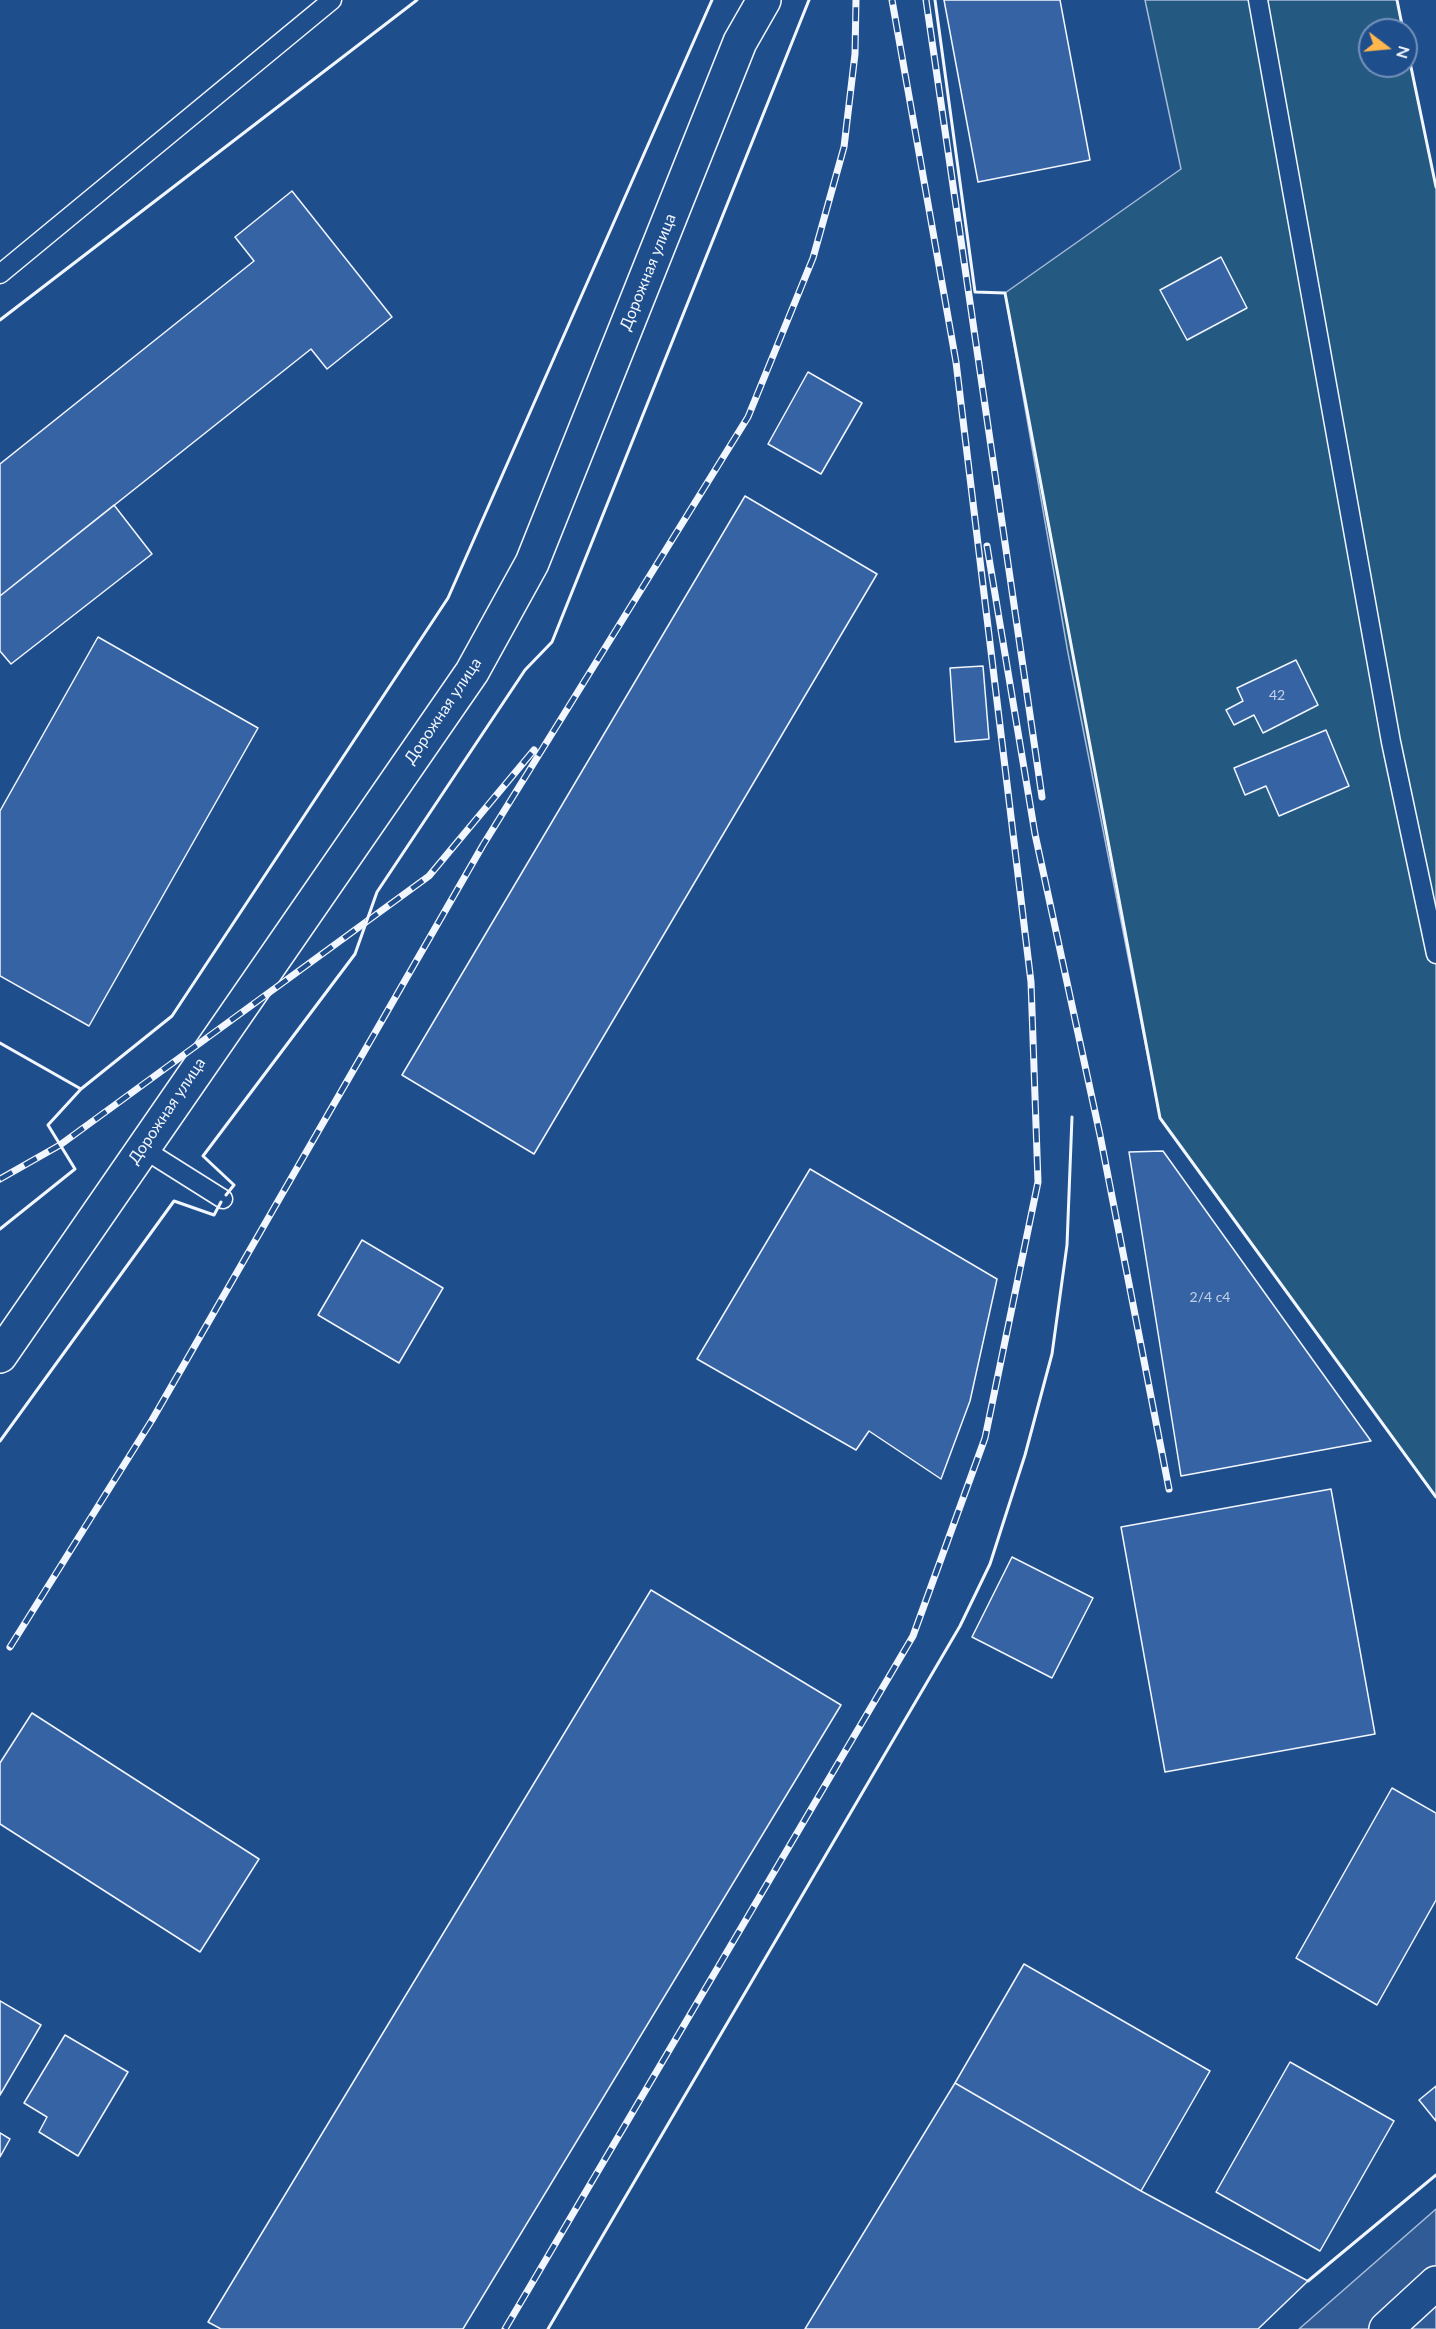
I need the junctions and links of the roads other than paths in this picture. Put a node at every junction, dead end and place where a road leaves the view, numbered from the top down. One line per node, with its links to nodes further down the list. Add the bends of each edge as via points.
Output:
1 (332, 0): 4 (lane)
2 (764, 0): 6 (street, Дорожная улица, via 741,42 532,563 472,672)
3 (1258, 0): 5 (lane, via 1391,742)
4 (0, 274)
5 (1436, 954)
6 (142, 1148): 7 (lane); 8 (street, Дорожная улица)
7 (223, 1199)
8 (0, 1356)
9 (1436, 2283): 10 (street)
10 (1386, 2329)

